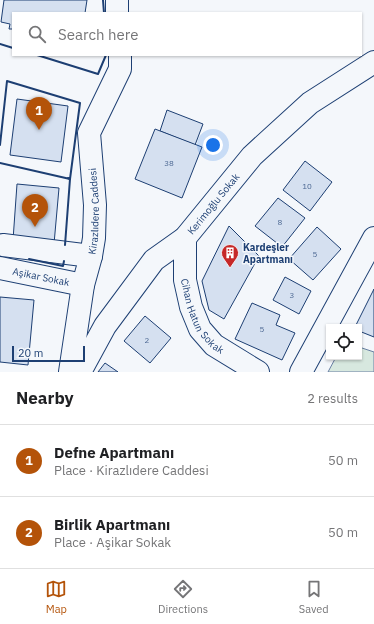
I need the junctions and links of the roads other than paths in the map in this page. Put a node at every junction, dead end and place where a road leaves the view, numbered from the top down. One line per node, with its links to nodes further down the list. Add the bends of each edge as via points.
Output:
1 (117, 0): 2 (street)
2 (117, 12)
3 (120, 56): 8 (street, Kirazlıdere Caddesi, via 120,69 89,133 95,205)
4 (374, 62): 5 (street, Kerimoğlu Sokak, via 310,103 252,156)
5 (185, 238): 12 (street, Kerimoğlu Sokak, via 154,260 105,326); 13 (street, Cihan Hatun Sokak, via 186,280 191,307 200,329 214,346)
6 (374, 238): 14 (street)
7 (2, 245): 8 (street)
8 (91, 256): 10 (street, Kirazlıdere Caddesi)
9 (0, 268): 10 (street, Aşikar Sokak)
10 (83, 285): 11 (street, Kirazlıdere Caddesi)
11 (70, 372)
12 (80, 372)
13 (258, 372)
14 (300, 372)

